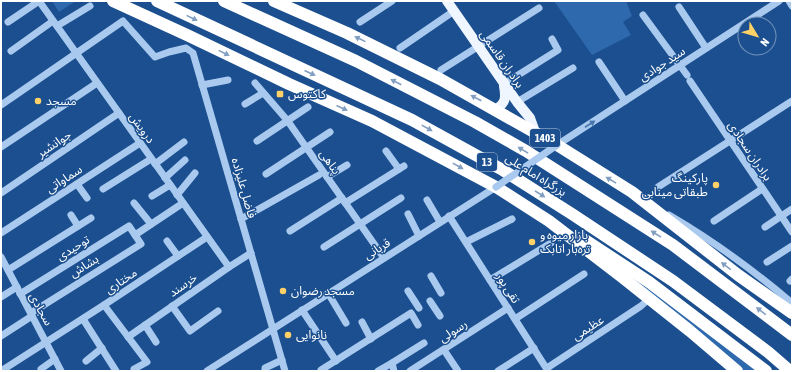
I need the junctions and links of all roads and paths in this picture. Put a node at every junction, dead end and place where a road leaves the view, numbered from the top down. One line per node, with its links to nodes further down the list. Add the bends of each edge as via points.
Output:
1 (39, 1): 16 (street); 18 (street, درویش)
2 (113, 1): 64 (highway, one-way to 64, via 372,122)
3 (157, 1): 173 (highway, بزرگراه امام علی / 13, one-way to 173, via 412,120 501,169 673,281)
4 (224, 1): 139 (highway, بزرگراه امام علی / 13, one-way to 4, via 673,245 526,151 476,122 356,61)
5 (274, 1): 41 (highway, 1403, one-way to 5, via 347,33)
6 (392, 1): 17 (street)
7 (446, 1): 14 (main road, برادران قاسمی)
8 (779, 1): 22 (street, سید جوادی)
9 (789, 1): 11 (street)
10 (90, 6): 18 (street)
11 (792, 6)
12 (679, 7): 22 (street)
13 (539, 8): 20 (street)
14 (454, 11): 20 (main road, برادران قاسمی); 21 (street)
15 (643, 15): 26 (street, برادران سجادی)
16 (8, 22)
17 (360, 22)
18 (55, 24): 23 (street); 24 (street, درویش)
19 (552, 39): 32 (street, via 558,50)
20 (478, 46): 28 (street); 32 (main road, برادران قاسمی)
21 (400, 48)
22 (706, 48): 26 (street, سید جوادی)
23 (11, 51)
24 (76, 54): 30 (street, درویش); 33 (street, فاضل علیزاده, via 123,21 155,57 186,48 193,53); 39 (street)
25 (599, 62): 35 (street)
26 (679, 66): 35 (street, سید جوادی); 47 (street, برادران سجادی)
27 (573, 68): 37 (street)
28 (441, 70)
29 (228, 80): 33 (street)
30 (97, 83): 42 (street, درویش); 51 (street)
31 (255, 83): 34 (street, پناهی)
32 (504, 84): 37 (main road, برادران قاسمی); 41 (main road, via 506,98 503,105)
33 (202, 85): 84 (street, فاضل علیزاده)
34 (263, 93): 38 (street); 43 (street, پناهی)
35 (625, 101): 50 (street, سید جوادی, one-way to 35)
36 (792, 101): 47 (street)
37 (517, 102): 45 (main road, برادران قاسمی, via 530,118)
38 (245, 104)
39 (1, 105)
40 (308, 107): 43 (street)
41 (496, 109): 45 (highway, 1403)
42 (119, 113): 49 (street, درویش); 69 (street, جوانشیر)
43 (287, 120): 46 (street); 52 (street, پناهی)
44 (330, 132): 52 (street)
45 (535, 132): 50 (highway, 1403)
46 (257, 141)
47 (730, 141): 65 (street); 67 (street, برادران سجادی)
48 (184, 142): 55 (street)
49 (140, 143): 55 (street, درویش); 62 (street, سماواتی)
50 (557, 145): 64 (street, قربانی, bridge); 68 (highway, 1403, one-way to 50)
51 (1, 147)
52 (307, 148): 58 (street); 60 (street, پناهی)
53 (386, 151): 75 (street, via 401,167)
54 (185, 160): 61 (street)
55 (153, 161): 61 (street, درویش); 66 (street)
56 (347, 165): 60 (street)
57 (195, 173): 70 (street)
58 (266, 174)
59 (318, 175): 84 (street)
60 (327, 177): 75 (street, پناهی)
61 (165, 178): 63 (street, درویش)
62 (77, 184): 72 (street); 95 (street, سماواتی)
63 (170, 185): 70 (street, درویش); 71 (street)
64 (496, 187): 81 (street, قربانی); 86 (highway)
65 (658, 187)
66 (103, 189)
67 (762, 189): 82 (street, برادران سجادی); 87 (street)
68 (632, 192): 121 (street, via 696,231); 128 (highway, 1403, one-way to 68, via 738,275)
69 (1, 193)
70 (177, 195): 77 (street, درویش)
71 (152, 196)
72 (87, 198)
73 (401, 198): 90 (street)
74 (428, 200): 88 (street)
75 (344, 201): 90 (street, پناهی); 93 (street)
76 (134, 203): 89 (street)
77 (183, 203): 89 (street); 98 (street, درویش)
78 (792, 209): 82 (street)
79 (408, 214): 97 (street)
80 (71, 215): 91 (street)
81 (449, 216): 88 (street, قربانی); 100 (street, تقی پور)
82 (781, 216): 92 (street); 94 (street, برادران سجادی)
83 (91, 218): 91 (street)
84 (241, 219): 104 (street, فاضل علیزاده)
85 (512, 219): 100 (street)
86 (549, 221): 119 (highway); 172 (highway, via 580,236 649,282)
87 (714, 221)
88 (440, 222): 97 (street, قربانی)
89 (151, 224): 96 (street)
90 (360, 224): 103 (street); 107 (street, پناهی)
91 (78, 226): 110 (street)
92 (765, 227)
93 (290, 231)
94 (792, 232)
95 (1, 233)
96 (136, 235): 114 (street, توحیدی, via 129,226); 129 (street, بشاش, via 140,244)
97 (419, 236): 107 (street, قربانی)
98 (207, 237): 105 (street, مختاری); 109 (street, درویش)
99 (166, 241): 105 (street)
100 (466, 242): 113 (street, تقی پور)
101 (551, 243): 113 (street)
102 (792, 246): 108 (street)
103 (324, 247)
104 (251, 253): 109 (street, خرسند); 137 (street, فاضل علیزاده)
105 (178, 256): 122 (street, مختاری)
106 (1, 257): 110 (street, سجادی)
107 (384, 258): 116 (street, قربانی)
108 (767, 262)
109 (229, 267): 123 (street, خرسند)
110 (8, 270): 114 (street, سجادی)
111 (584, 274): 132 (street)
112 (431, 276): 117 (street)
113 (490, 280): 125 (street, تقی پور)
114 (18, 290): 118 (street); 129 (street, سجادی)
115 (408, 291): 124 (street)
116 (328, 293): 126 (street, قربانی); 134 (street)
117 (441, 293)
118 (1, 297)
119 (650, 298): 158 (street, عظیمی); 171 (highway)
120 (430, 301): 130 (street)
121 (792, 303)
122 (104, 305): 131 (street, مختاری); 138 (street)
123 (172, 306): 127 (street, via 190,331); 136 (street, خرسند)
124 (419, 308)
125 (508, 308): 132 (street, تقی پور); 147 (street, رسولی)
126 (302, 310): 137 (street, قربانی); 152 (street)
127 (218, 311)
128 (792, 313)
129 (32, 314): 140 (street); 142 (street, سجادی)
130 (440, 316)
131 (83, 319): 142 (street, مختاری); 145 (street)
132 (515, 319): 146 (street, تقی پور)
133 (362, 322): 141 (street)
134 (346, 323)
135 (418, 324): 141 (street, via 411,313)
136 (145, 325): 138 (street, خرسند); 143 (street)
137 (273, 328): 150 (street, فاضل علیزاده); 163 (street, قربانی)
138 (130, 335): 148 (street); 162 (street, via 147,362 134,369)
139 (792, 335)
140 (1, 336)
141 (371, 339): 152 (street)
142 (46, 341): 149 (street, سجادی); 154 (street, مختاری)
143 (156, 342)
144 (424, 343): 153 (street)
145 (102, 348): 151 (street); 161 (street)
146 (534, 348): 158 (street, تقی پور); 170 (street)
147 (444, 350): 155 (street, رسولی); 169 (street)
148 (144, 351)
149 (55, 360): 156 (street); 160 (street, سجادی)
150 (282, 360): 164 (street, via 265,368); 165 (street, فاضل علیزاده)
151 (86, 361)
152 (336, 361): 157 (street)
153 (392, 363): 166 (street); 167 (street)
154 (11, 368): 159 (street, مختاری)
155 (419, 368): 168 (street, رسولی)
156 (41, 369)
157 (321, 370)
158 (548, 370)
159 (1, 371)
160 (61, 371)
161 (116, 371)
162 (136, 371)
163 (207, 371)
164 (265, 371)
165 (285, 371)
166 (378, 371)
167 (394, 371)
168 (410, 371)
169 (458, 371)
170 (498, 371)
171 (737, 371)
172 (766, 371)
173 (790, 371)

